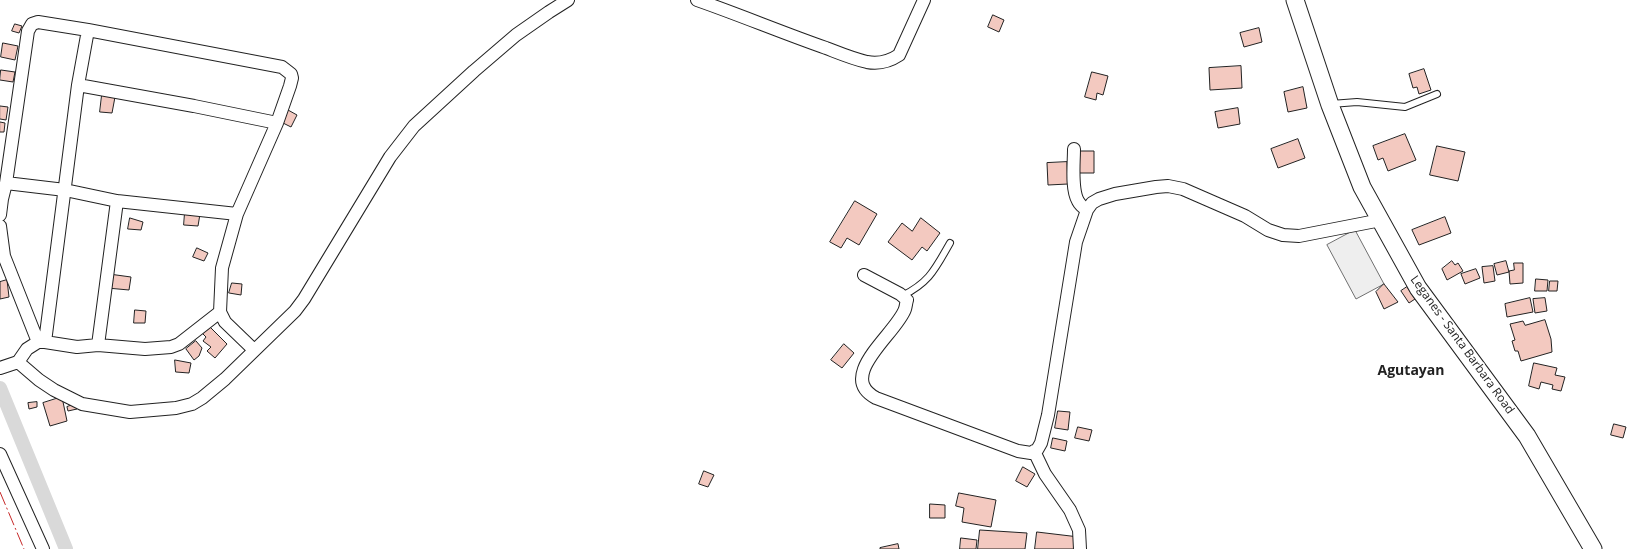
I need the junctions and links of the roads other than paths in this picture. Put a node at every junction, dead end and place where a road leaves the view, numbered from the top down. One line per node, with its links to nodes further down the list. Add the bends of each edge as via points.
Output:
1 (568, 0): 25 (street, via 516,35 414,126 390,157 304,299)
2 (697, 0): 3 (street, via 867,62 892,60 899,55)
3 (924, 0)
4 (1295, 0): 8 (main road, Leganes - Santa Barbara Road)
5 (88, 30): 6 (street); 9 (street, via 282,67 288,70 292,78); 11 (street, via 38,22 32,24 28,31)
6 (78, 85): 9 (street); 12 (street)
7 (1436, 94): 8 (lane, via 1405,107 1357,102)
8 (1330, 104): 17 (main road, Leganes - Santa Barbara Road, via 1362,187)
9 (277, 123): 15 (street)
10 (1074, 149): 14 (street, via 1076,196 1078,202)
11 (6, 183): 12 (street); 16 (street)
12 (65, 190): 13 (street); 23 (street)
13 (117, 201): 15 (street); 24 (street)
14 (1087, 210): 17 (street, via 1092,202 1099,199 1168,186 1182,189 1283,235 1299,236); 27 (street, via 1076,242 1048,415 1041,443)
15 (237, 214): 22 (street, via 222,268)
16 (0, 215)
17 (1381, 220): 31 (main road, Leganes - Santa Barbara Road, via 1418,288 1527,436)
18 (0, 226): 23 (street, via 4,256)
19 (950, 243): 21 (lane, via 931,276 917,289)
20 (864, 275): 21 (street)
21 (902, 296): 27 (street, via 907,300 905,309 869,358 863,373 862,386 866,392 1018,451)
22 (220, 312): 24 (street, via 179,344 171,347); 25 (street, via 225,322)
23 (41, 342): 24 (street, via 77,347); 26 (street, via 27,349)
24 (98, 345)
25 (254, 350): 26 (street, via 225,379 192,404 144,412 82,404)
26 (9, 365)
27 (1034, 451): 30 (street, via 1045,474 1070,510 1079,530)
28 (0, 454): 29 (street)
29 (43, 549)
30 (1080, 549)
31 (1592, 549)

